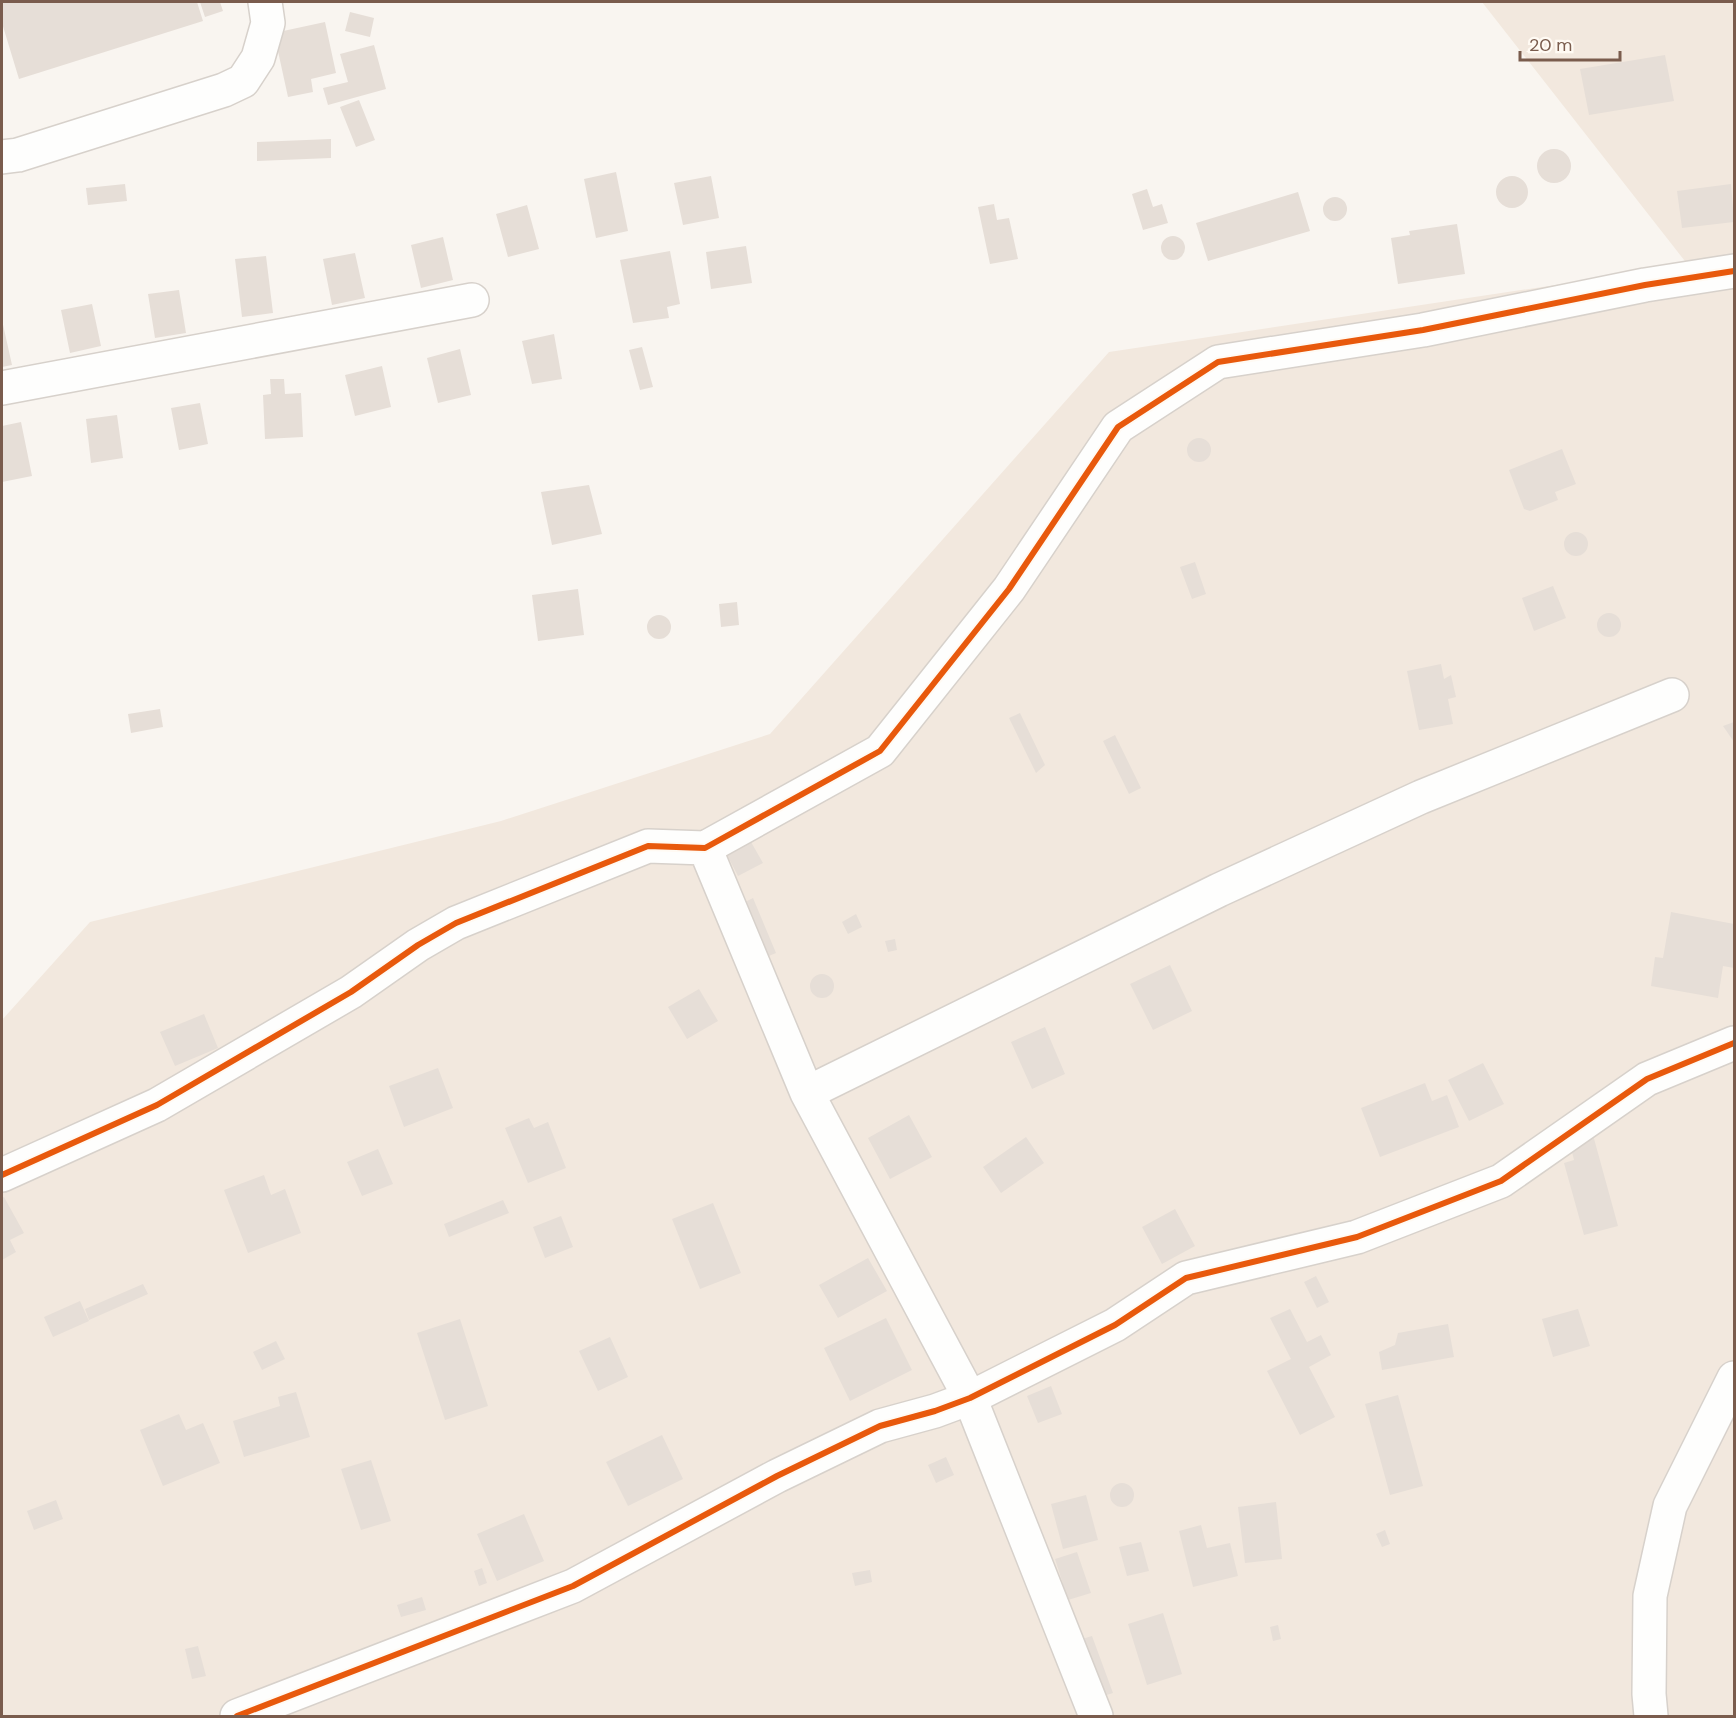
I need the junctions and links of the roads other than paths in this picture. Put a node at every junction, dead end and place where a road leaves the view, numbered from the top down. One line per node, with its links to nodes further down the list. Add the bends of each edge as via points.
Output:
1 (265, 2): 2 (street, via 267,22 258,58 243,81 212,94)
2 (2, 157)
3 (1734, 271): 7 (street, via 1423,330 1218,362 1118,427 1009,589 880,751)
4 (472, 300): 5 (street)
5 (2, 388)
6 (1672, 695): 9 (street, via 1421,797 1220,890)
7 (705, 848): 9 (street); 10 (street, via 648,846 456,923 351,992 157,1105)
8 (1734, 1043): 12 (street, via 1647,1079 1501,1181 1357,1237 1186,1278 1115,1325)
9 (807, 1093): 12 (street)
10 (2, 1175)
11 (1734, 1378): 15 (street, via 1670,1506 1650,1596)
12 (970, 1398): 13 (street, via 880,1426 777,1476 573,1586); 14 (street)
13 (237, 1716)
14 (1096, 1716)
15 (1651, 1716)

